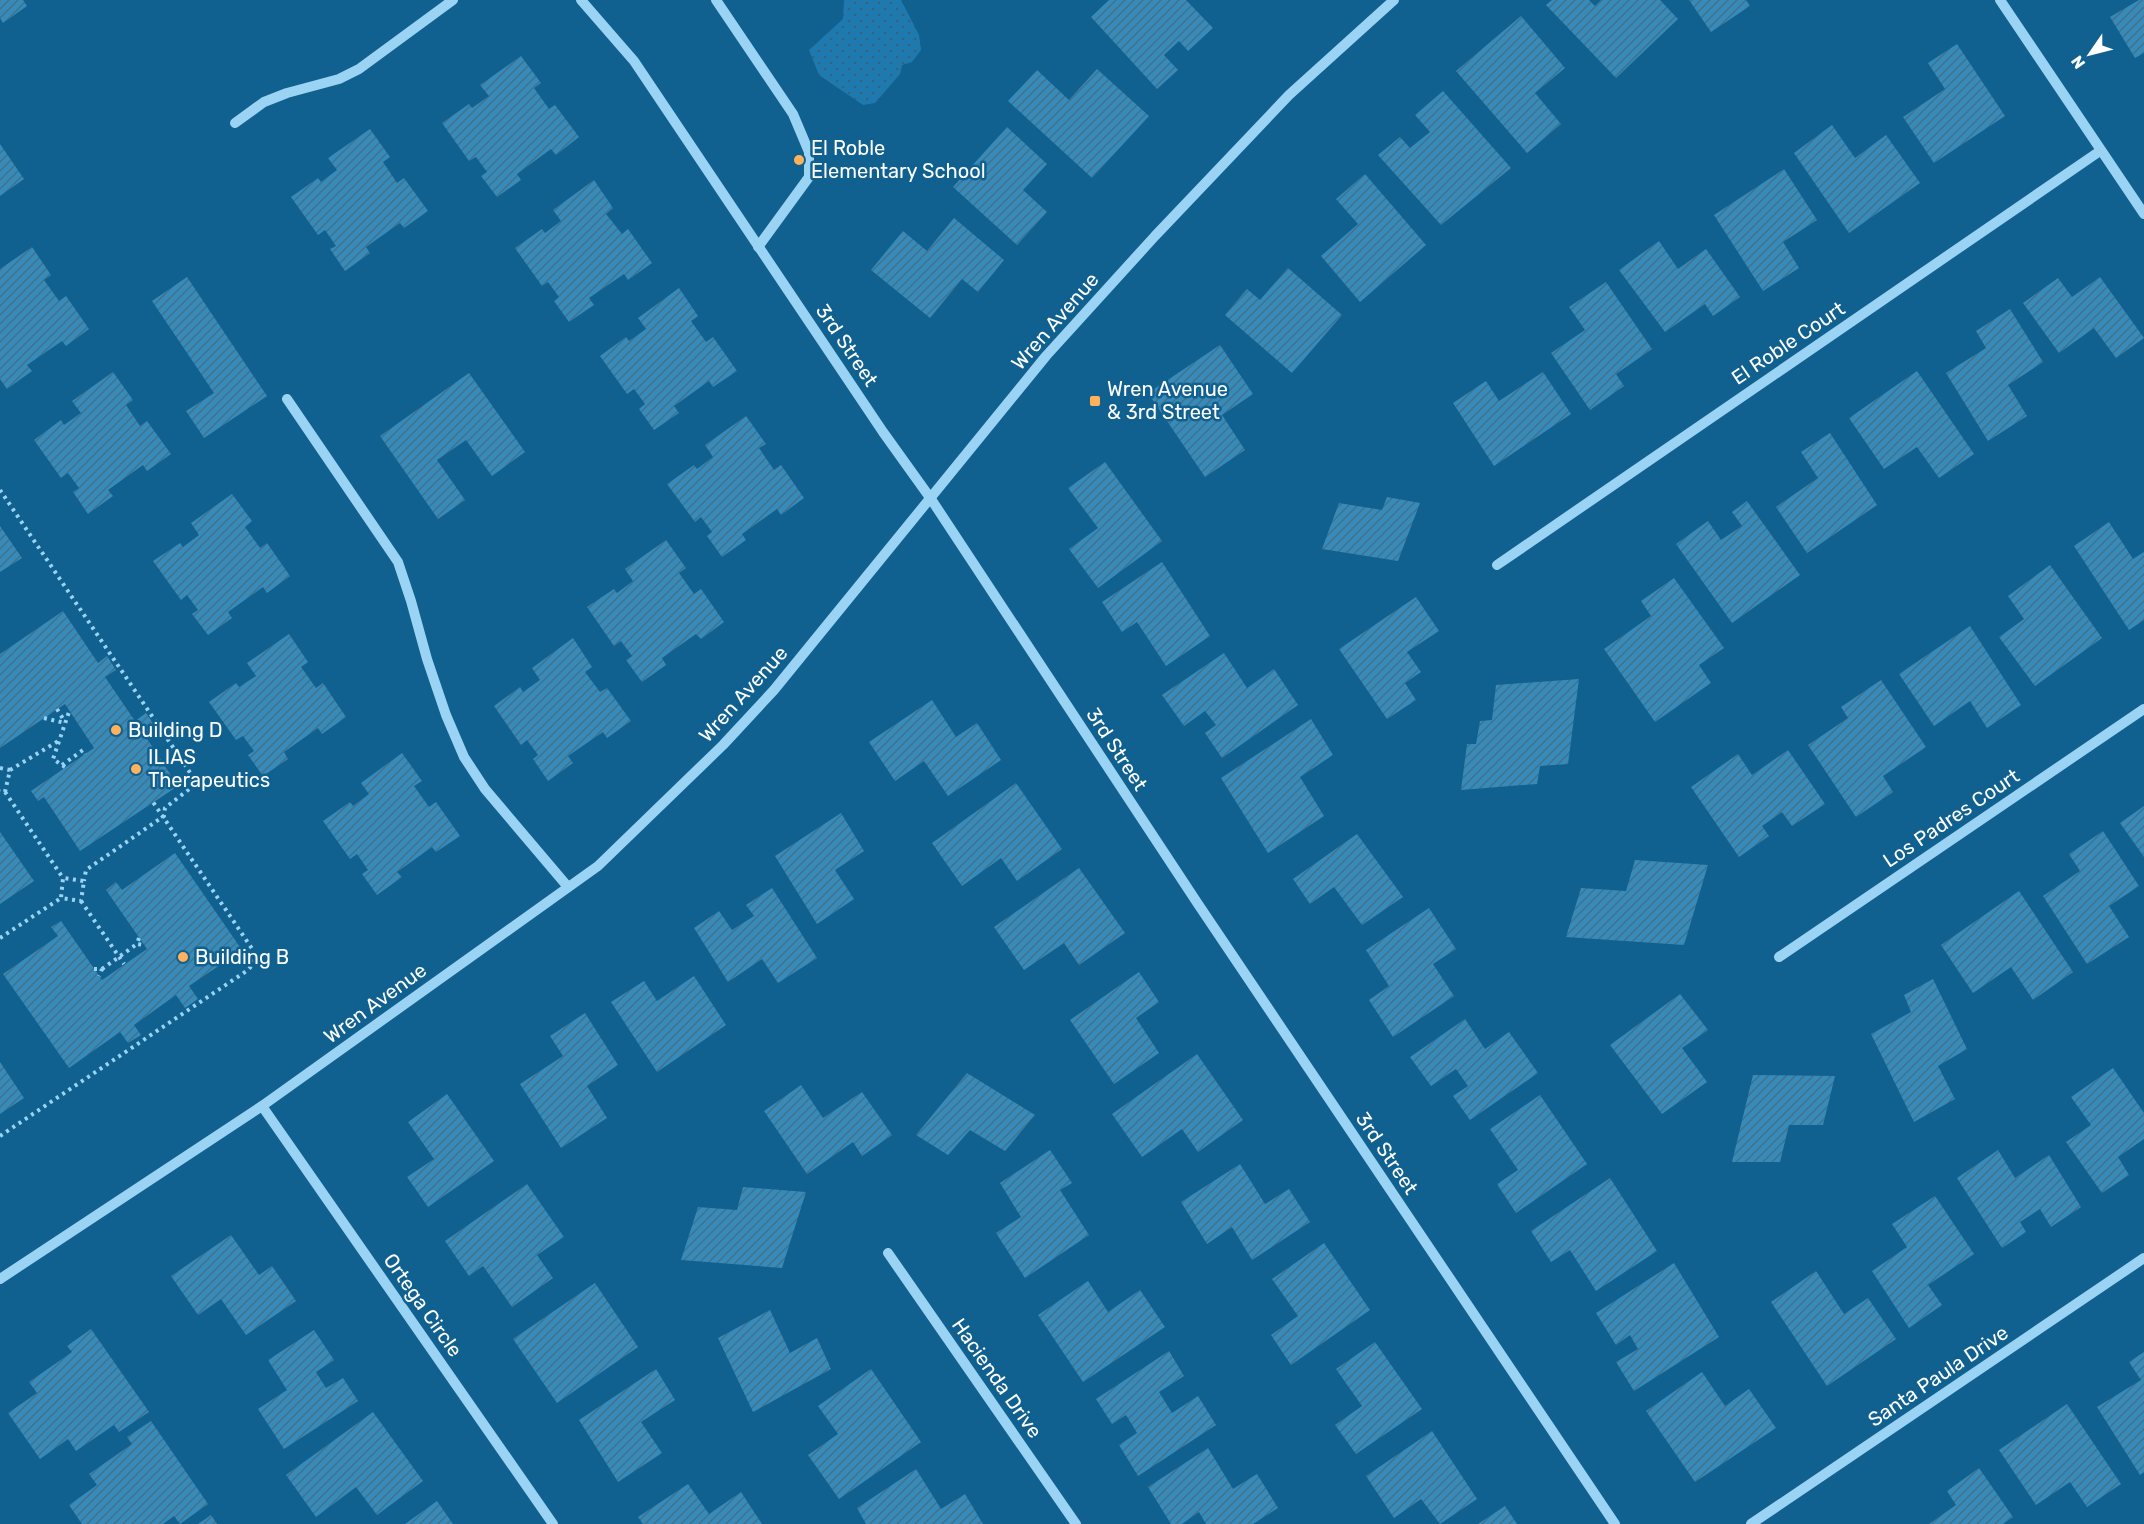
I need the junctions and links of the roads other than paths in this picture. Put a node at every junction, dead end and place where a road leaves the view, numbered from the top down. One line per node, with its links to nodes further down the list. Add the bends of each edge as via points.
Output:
1 (453, 0): 6 (street, via 358,69 264,102)
2 (582, 0): 9 (street, 3rd Street, via 634,62)
3 (716, 0): 9 (street, via 793,114 809,152 809,177)
4 (1394, 0): 11 (street, Wren Avenue, via 1289,95 1155,236 1046,356)
5 (2000, 0): 7 (street)
6 (235, 123)
7 (2100, 151): 8 (street); 12 (street, El Roble Court)
8 (2144, 214)
9 (758, 247): 11 (street, 3rd Street)
10 (287, 399): 14 (street, via 398,562 427,659 464,757 485,789)
11 (931, 499): 14 (street, Wren Avenue, via 819,637 723,745 598,866); 22 (street, 3rd Street, via 1211,924)
12 (1497, 565)
13 (2144, 709): 15 (street, Los Padres Court)
14 (568, 887): 16 (street, Wren Avenue)
15 (1779, 957)
16 (262, 1106): 19 (street, Wren Avenue); 20 (street, Ortega Circle)
17 (888, 1253): 21 (street, Hacienda Drive)
18 (2144, 1258): 23 (street, Santa Paula Drive)
19 (0, 1279)
20 (553, 1524)
21 (1076, 1524)
22 (1615, 1524)
23 (1751, 1524)

